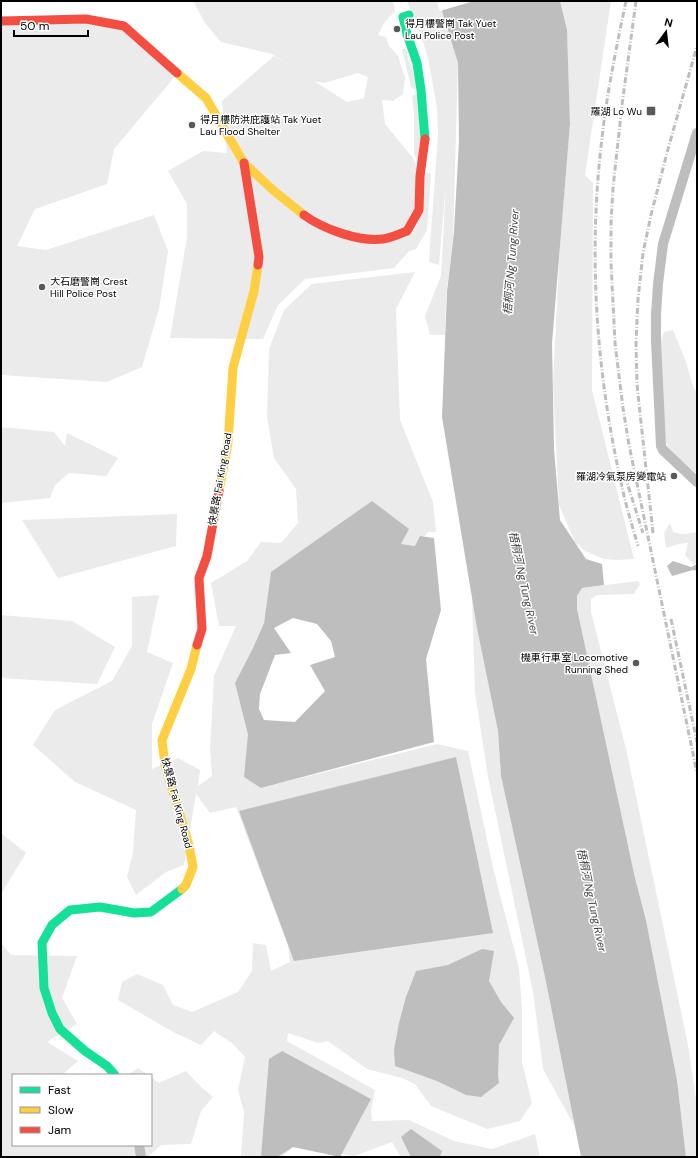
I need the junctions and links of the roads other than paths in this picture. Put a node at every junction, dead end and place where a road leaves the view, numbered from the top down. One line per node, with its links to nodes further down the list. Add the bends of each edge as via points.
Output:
1 (409, 15): 4 (street, via 403,17 420,83 425,139 419,210 407,231 384,239 361,238 334,231 311,220)
2 (1, 21): 4 (street, via 86,19 124,26 206,98)
3 (697, 133): 5 (street, via 663,244 656,314 661,446)
4 (244, 163): 6 (street, 快景路 Fai King Road, via 258,257 254,291 233,368 228,443 207,556 199,578 202,629 191,669 162,740 165,765 193,867 186,885 151,912 134,913 100,907 70,910 52,925 42,943 44,988 60,1029 85,1051 108,1066)
5 (697, 482)
6 (114, 1074)
7 (139, 1146): 8 (street)
8 (142, 1157)

